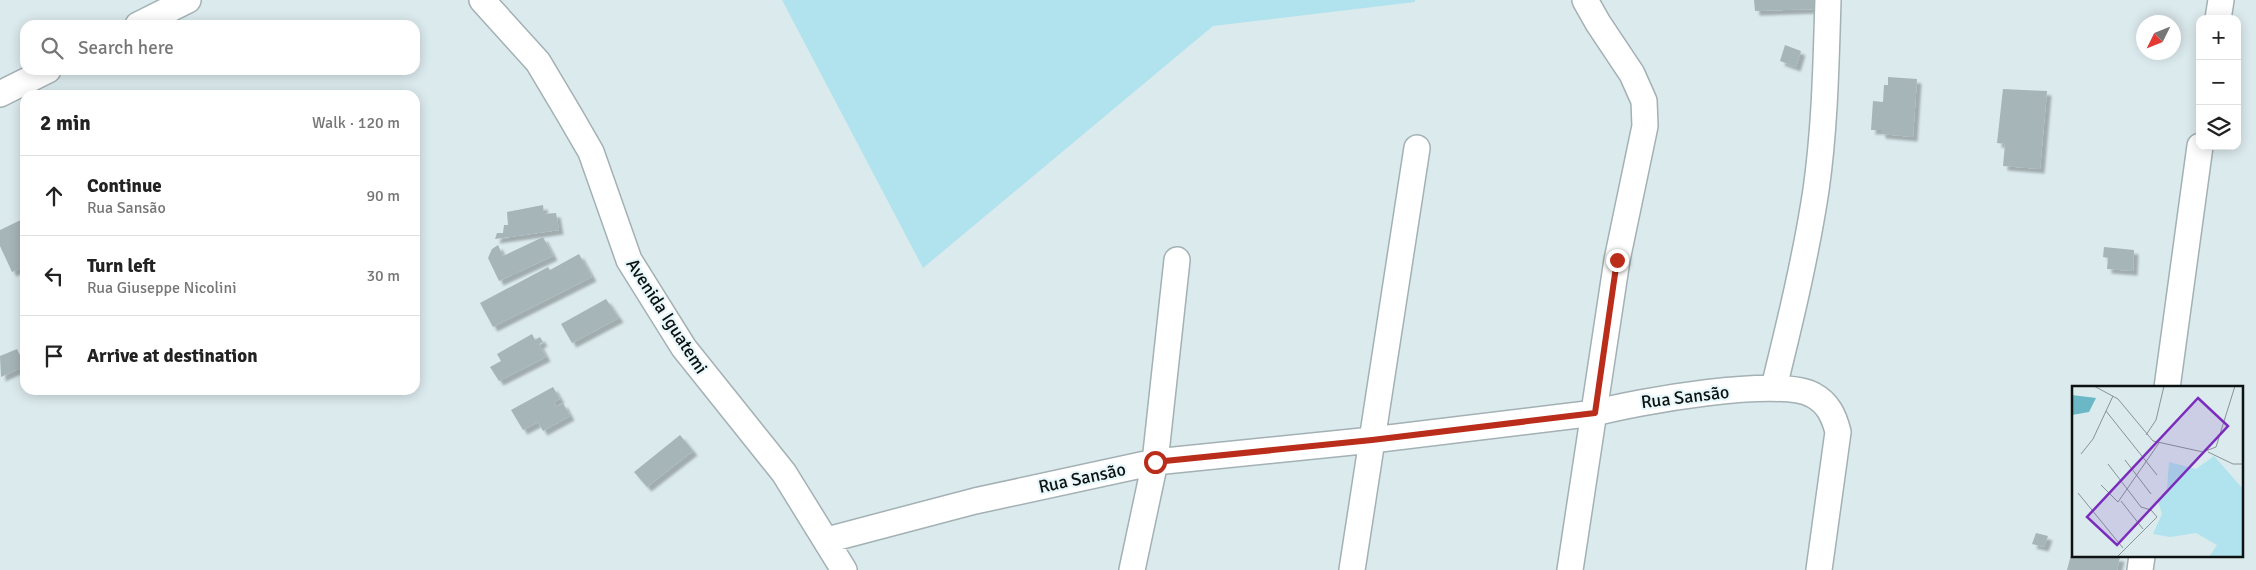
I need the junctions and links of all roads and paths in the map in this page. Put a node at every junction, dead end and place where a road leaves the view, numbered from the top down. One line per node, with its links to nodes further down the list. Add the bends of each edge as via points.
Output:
1 (188, 0): 7 (street)
2 (482, 0): 18 (street, Avenida Iguatemi, via 538,62 569,114 591,152 629,260 684,348 784,473)
3 (1585, 0): 15 (street, via 1632,74 1644,101 1645,126 1617,260)
4 (1828, 0): 14 (street, via 1823,122 1816,189)
5 (2221, 0): 6 (street)
6 (2219, 15)
7 (148, 20)
8 (38, 75): 9 (street)
9 (0, 94)
10 (1417, 148): 16 (street)
11 (2199, 150): 13 (street)
12 (1177, 260): 17 (street)
13 (2167, 386)
14 (1774, 387): 15 (street, Rua Sansão, via 1661,399); 23 (street, Rua Sansão, via 1812,394 1827,405 1835,418 1838,432)
15 (1595, 413): 16 (street, Rua Sansão); 22 (street)
16 (1372, 440): 17 (street, Rua Sansão); 21 (street)
17 (1155, 462): 18 (street, Rua Sansão, via 975,501); 20 (street)
18 (827, 540): 19 (street, Avenida Iguatemi)
19 (844, 570)
20 (1132, 570)
21 (1352, 570)
22 (1570, 570)
23 (1819, 570)

